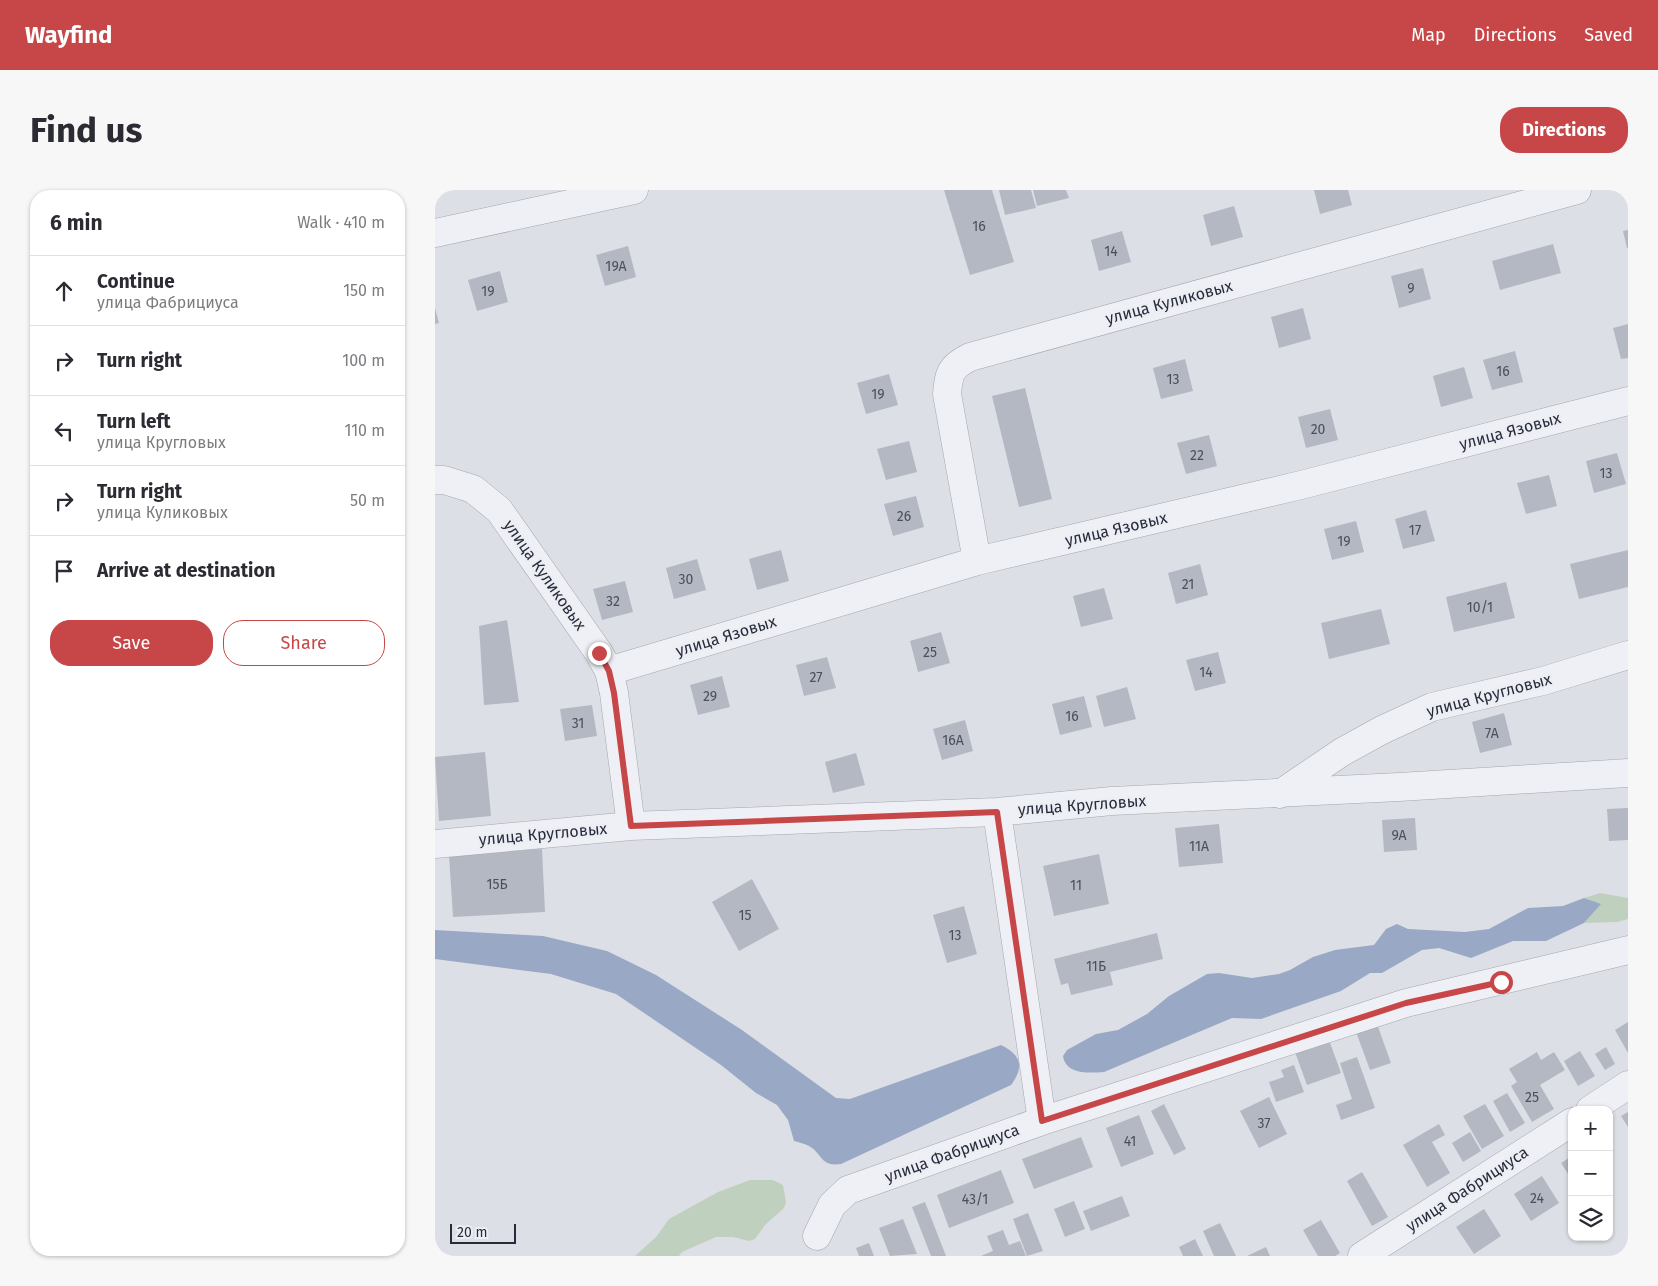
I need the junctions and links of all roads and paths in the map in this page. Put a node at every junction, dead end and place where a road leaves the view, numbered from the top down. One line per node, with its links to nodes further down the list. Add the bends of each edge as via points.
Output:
1 (634, 190): 3 (street)
2 (1577, 190): 6 (street, улица Куликовых, via 969,357 955,365 948,377 947,394)
3 (435, 233)
4 (1628, 401): 6 (street, улица Язовых, via 1301,486)
5 (435, 480): 8 (street, улица Куликовых, via 473,489 499,510)
6 (977, 561): 8 (street, улица Язовых)
7 (1628, 655): 10 (street, улица Кругловых, via 1543,681 1432,707 1342,752)
8 (609, 671): 12 (street, улица Куликовых)
9 (1628, 773): 10 (street, улица Кругловых)
10 (1279, 794): 11 (street, улица Кругловых, via 1112,801)
11 (997, 812): 12 (street, улица Кругловых); 17 (street)
12 (631, 826): 13 (street, улица Кругловых)
13 (435, 844)
14 (1628, 950): 17 (street, улица Фабрициуса, via 1406,1003)
15 (1628, 1085): 16 (street)
16 (1597, 1106)
17 (1042, 1121): 19 (street, улица Фабрициуса, via 849,1190 832,1205)
18 (1568, 1125): 20 (street, улица Фабрициуса)
19 (817, 1236)
20 (1362, 1256)

